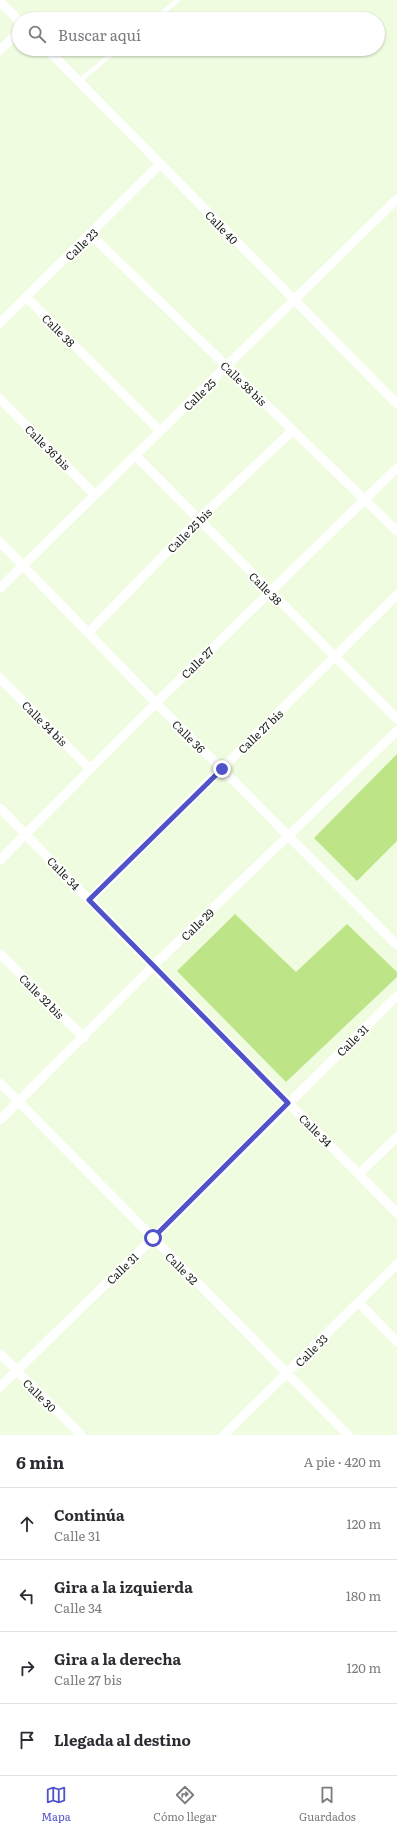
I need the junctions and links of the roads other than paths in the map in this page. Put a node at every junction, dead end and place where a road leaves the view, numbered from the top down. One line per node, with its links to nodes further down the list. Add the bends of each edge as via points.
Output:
1 (178, 0): 3 (lane)
2 (0, 2): 4 (street)
3 (163, 12)
4 (12, 14)
5 (12, 39): 6 (street)
6 (0, 50)
7 (54, 56): 9 (street, Calle 40)
8 (109, 56): 9 (lane)
9 (79, 80): 10 (street, Calle 40)
10 (160, 164): 12 (street, Calle 23); 14 (street, Calle 40)
11 (397, 199): 14 (street, Calle 25)
12 (91, 235): 13 (street, Calle 23); 16 (street, Calle 38 bis)
13 (26, 297): 15 (street, Calle 23); 20 (street, Calle 38)
14 (294, 301): 16 (street, Calle 25); 18 (street, Calle 40)
15 (0, 323)
16 (227, 366): 19 (street, Calle 38 bis); 20 (street, Calle 25)
17 (0, 399): 23 (street, Calle 36 bis)
18 (397, 404)
19 (293, 430): 24 (street, Calle 38 bis); 25 (street, Calle 25 bis)
20 (160, 431): 21 (street, Calle 25)
21 (136, 456): 23 (street, Calle 25); 25 (street, Calle 38)
22 (397, 468): 24 (street, Calle 27)
23 (95, 495): 28 (street, Calle 25)
24 (365, 500): 26 (street, Calle 38 bis); 30 (street, Calle 27)
25 (199, 519): 30 (street, Calle 38); 32 (street, Calle 25 bis)
26 (397, 530)
27 (0, 542): 28 (street, Calle 36)
28 (23, 565): 29 (street, Calle 25); 32 (street, Calle 36)
29 (0, 588)
30 (270, 591): 33 (street, Calle 38); 35 (street, Calle 27)
31 (397, 595): 33 (street, Calle 27 bis)
32 (89, 632): 35 (street, Calle 36)
33 (336, 657): 36 (street, Calle 38); 39 (street, Calle 27 bis)
34 (0, 678): 38 (street, Calle 34 bis)
35 (156, 703): 38 (street, Calle 27); 39 (street, Calle 36)
36 (397, 719)
37 (397, 731): 42 (street, Calle 29)
38 (90, 769): 41 (street, Calle 27)
39 (222, 769): 42 (street, Calle 36); 44 (street, Calle 27 bis)
40 (0, 808): 41 (street, Calle 34)
41 (26, 834): 43 (street, Calle 27); 44 (street, Calle 34)
42 (288, 836): 45 (street, Calle 36); 47 (street, Calle 29)
43 (0, 860)
44 (89, 900): 47 (street, Calle 34)
45 (397, 945)
46 (0, 954): 49 (street, Calle 32 bis)
47 (153, 966): 49 (street, Calle 29); 52 (street, Calle 34)
48 (397, 996): 52 (street, Calle 31)
49 (84, 1038): 51 (street, Calle 29)
50 (0, 1083): 51 (street, Calle 32)
51 (19, 1102): 53 (street, Calle 29); 57 (street, Calle 32)
52 (288, 1103): 55 (street, Calle 34); 57 (street, Calle 31)
53 (0, 1120)
54 (397, 1137): 55 (street)
55 (359, 1174): 56 (street, Calle 34)
56 (397, 1212)
57 (153, 1238): 62 (street, Calle 31); 63 (street, Calle 32)
58 (397, 1264): 59 (street, Calle 33)
59 (359, 1303): 60 (street); 63 (street, Calle 33)
60 (397, 1342)
61 (0, 1354): 62 (street, Calle 30)
62 (16, 1371): 64 (street, Calle 31); 65 (street, Calle 30)
63 (287, 1374): 66 (street, Calle 33); 67 (street, Calle 32)
64 (0, 1387)
65 (81, 1435)
66 (224, 1435)
67 (348, 1435)

